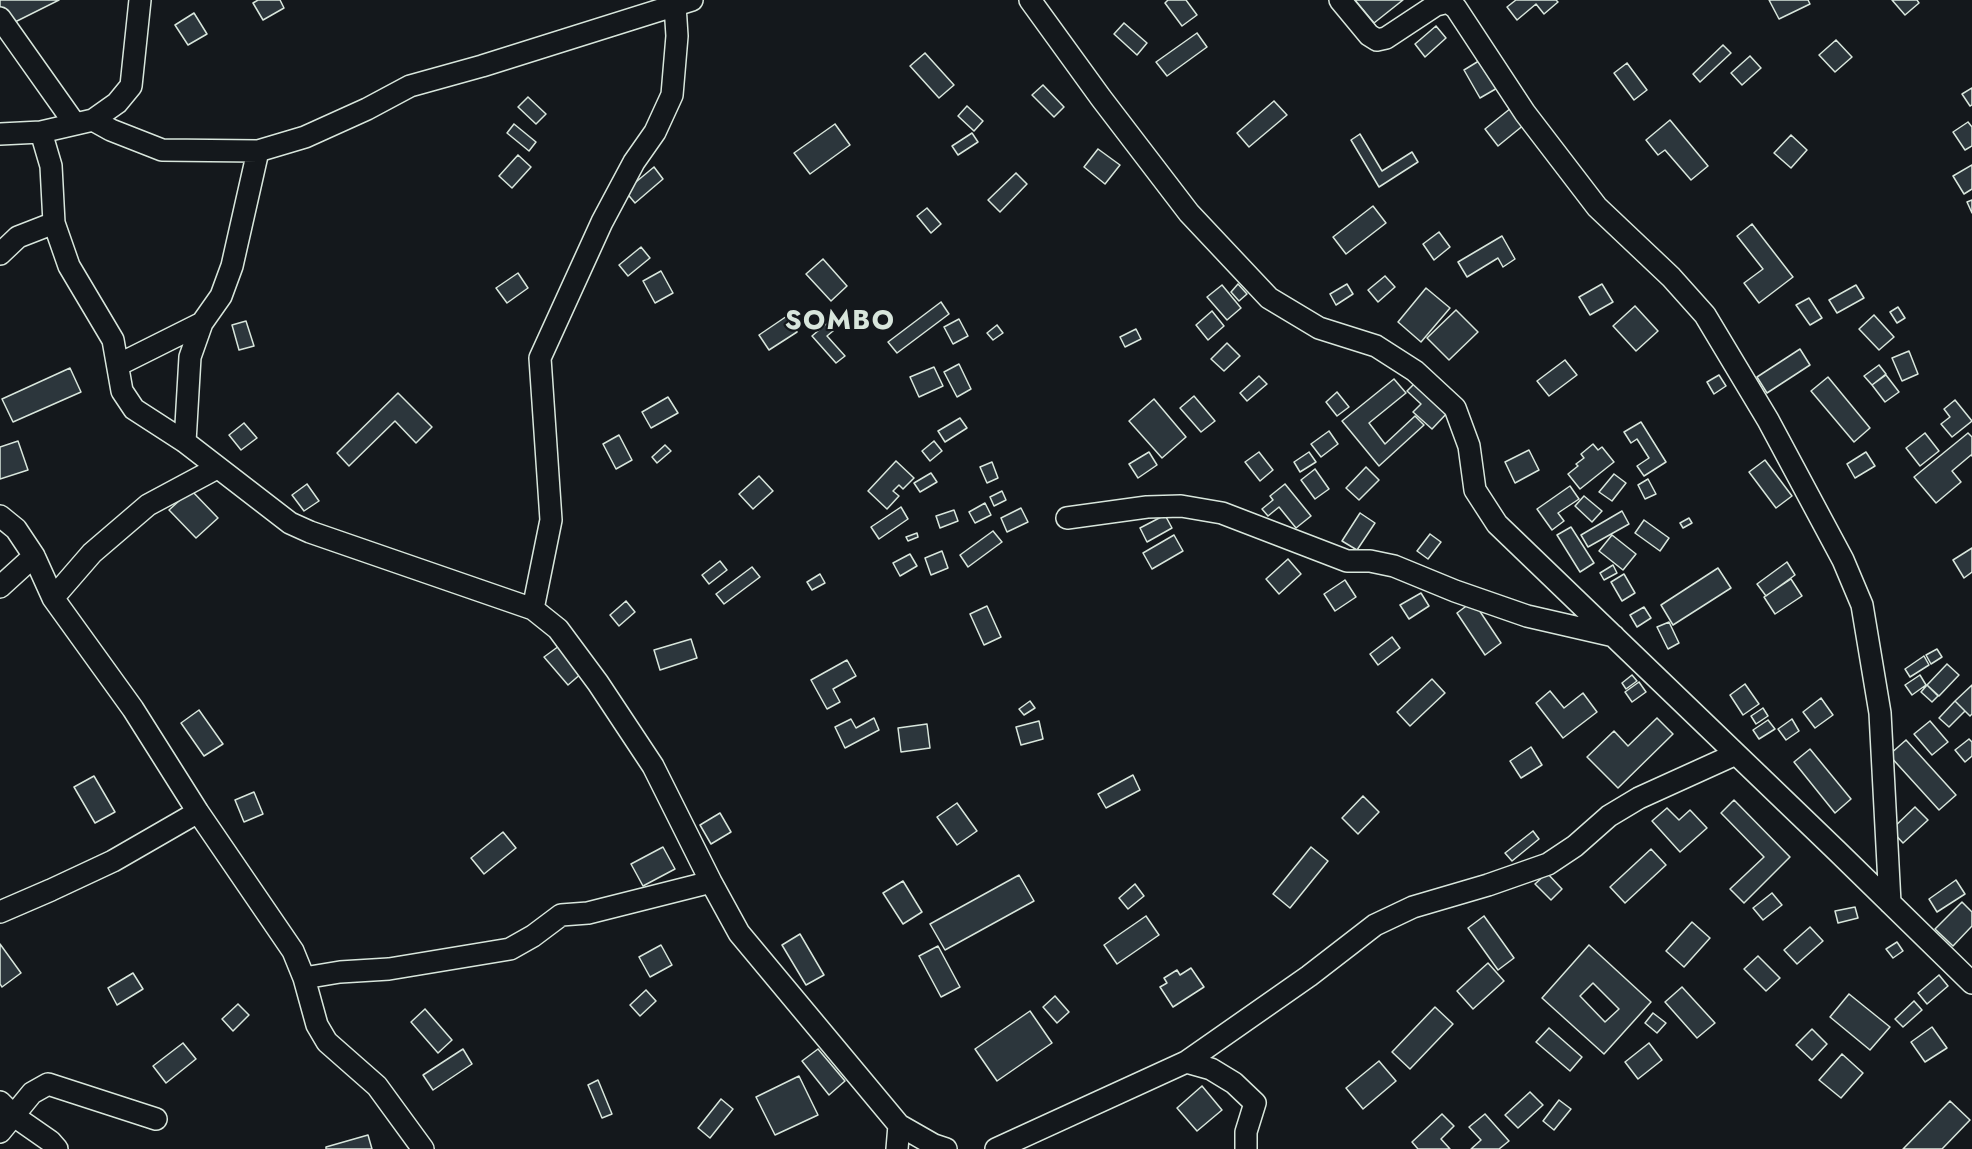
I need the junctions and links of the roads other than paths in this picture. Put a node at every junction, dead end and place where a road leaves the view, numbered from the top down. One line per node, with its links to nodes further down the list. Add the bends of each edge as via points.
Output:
1 (140, 0): 6 (street, via 131,86 117,103)
2 (1030, 0): 22 (street, via 1189,213 1269,298 1319,328 1376,346 1415,372 1455,408 1469,446 1475,490 1497,524)
3 (1340, 0): 26 (street, via 1377,40 1436,5 1448,2 1456,8 1525,114 1597,207 1705,315 1768,420 1843,560 1862,605 1880,713)
4 (683, 3): 9 (street, via 410,86 305,137); 21 (street, via 672,96 602,222 540,358 551,520)
5 (0, 18): 6 (street)
6 (84, 122): 7 (street); 9 (street, via 162,150)
7 (41, 132): 8 (street); 10 (street, via 51,166)
8 (0, 134)
9 (258, 151): 12 (street, via 222,296)
10 (54, 223): 11 (street, via 18,237); 13 (street, via 69,266 113,340)
11 (0, 254)
12 (202, 323): 13 (street); 14 (street, via 190,357)
13 (118, 365): 14 (street, via 122,391 134,409)
14 (185, 442): 15 (street)
15 (217, 468): 20 (street, via 148,505 92,553); 21 (street, via 290,523 310,532)
16 (0, 516): 18 (street, via 16,529)
17 (1067, 518): 22 (street, via 1158,506 1222,513 1347,561 1395,566 1527,616)
18 (34, 556): 19 (street); 20 (street)
19 (0, 587)
20 (54, 598): 24 (street, via 133,709)
21 (533, 609): 25 (street, via 558,629 653,766)
22 (1614, 636): 23 (street)
23 (1736, 754): 26 (street); 30 (street, via 1639,798 1609,816 1548,864 1413,907 1375,925 1310,976)
24 (198, 812): 27 (street, via 113,861); 28 (street, via 292,951)
25 (711, 882): 28 (street, via 588,913 561,915 510,949); 33 (street, via 739,933)
26 (1890, 903): 29 (street)
27 (0, 912)
28 (304, 978): 36 (street, via 317,1025 327,1042 377,1086)
29 (1972, 983)
30 (1186, 1062): 39 (street); 40 (street, via 1211,1069 1255,1102 1246,1132)
31 (7, 1109): 32 (street, via 19,1106 48,1084); 34 (street); 35 (street)
32 (156, 1119)
33 (899, 1125): 37 (street); 38 (street)
34 (0, 1132)
35 (57, 1149)
36 (423, 1149)
37 (897, 1149)
38 (946, 1149)
39 (996, 1149)
40 (1246, 1149)

